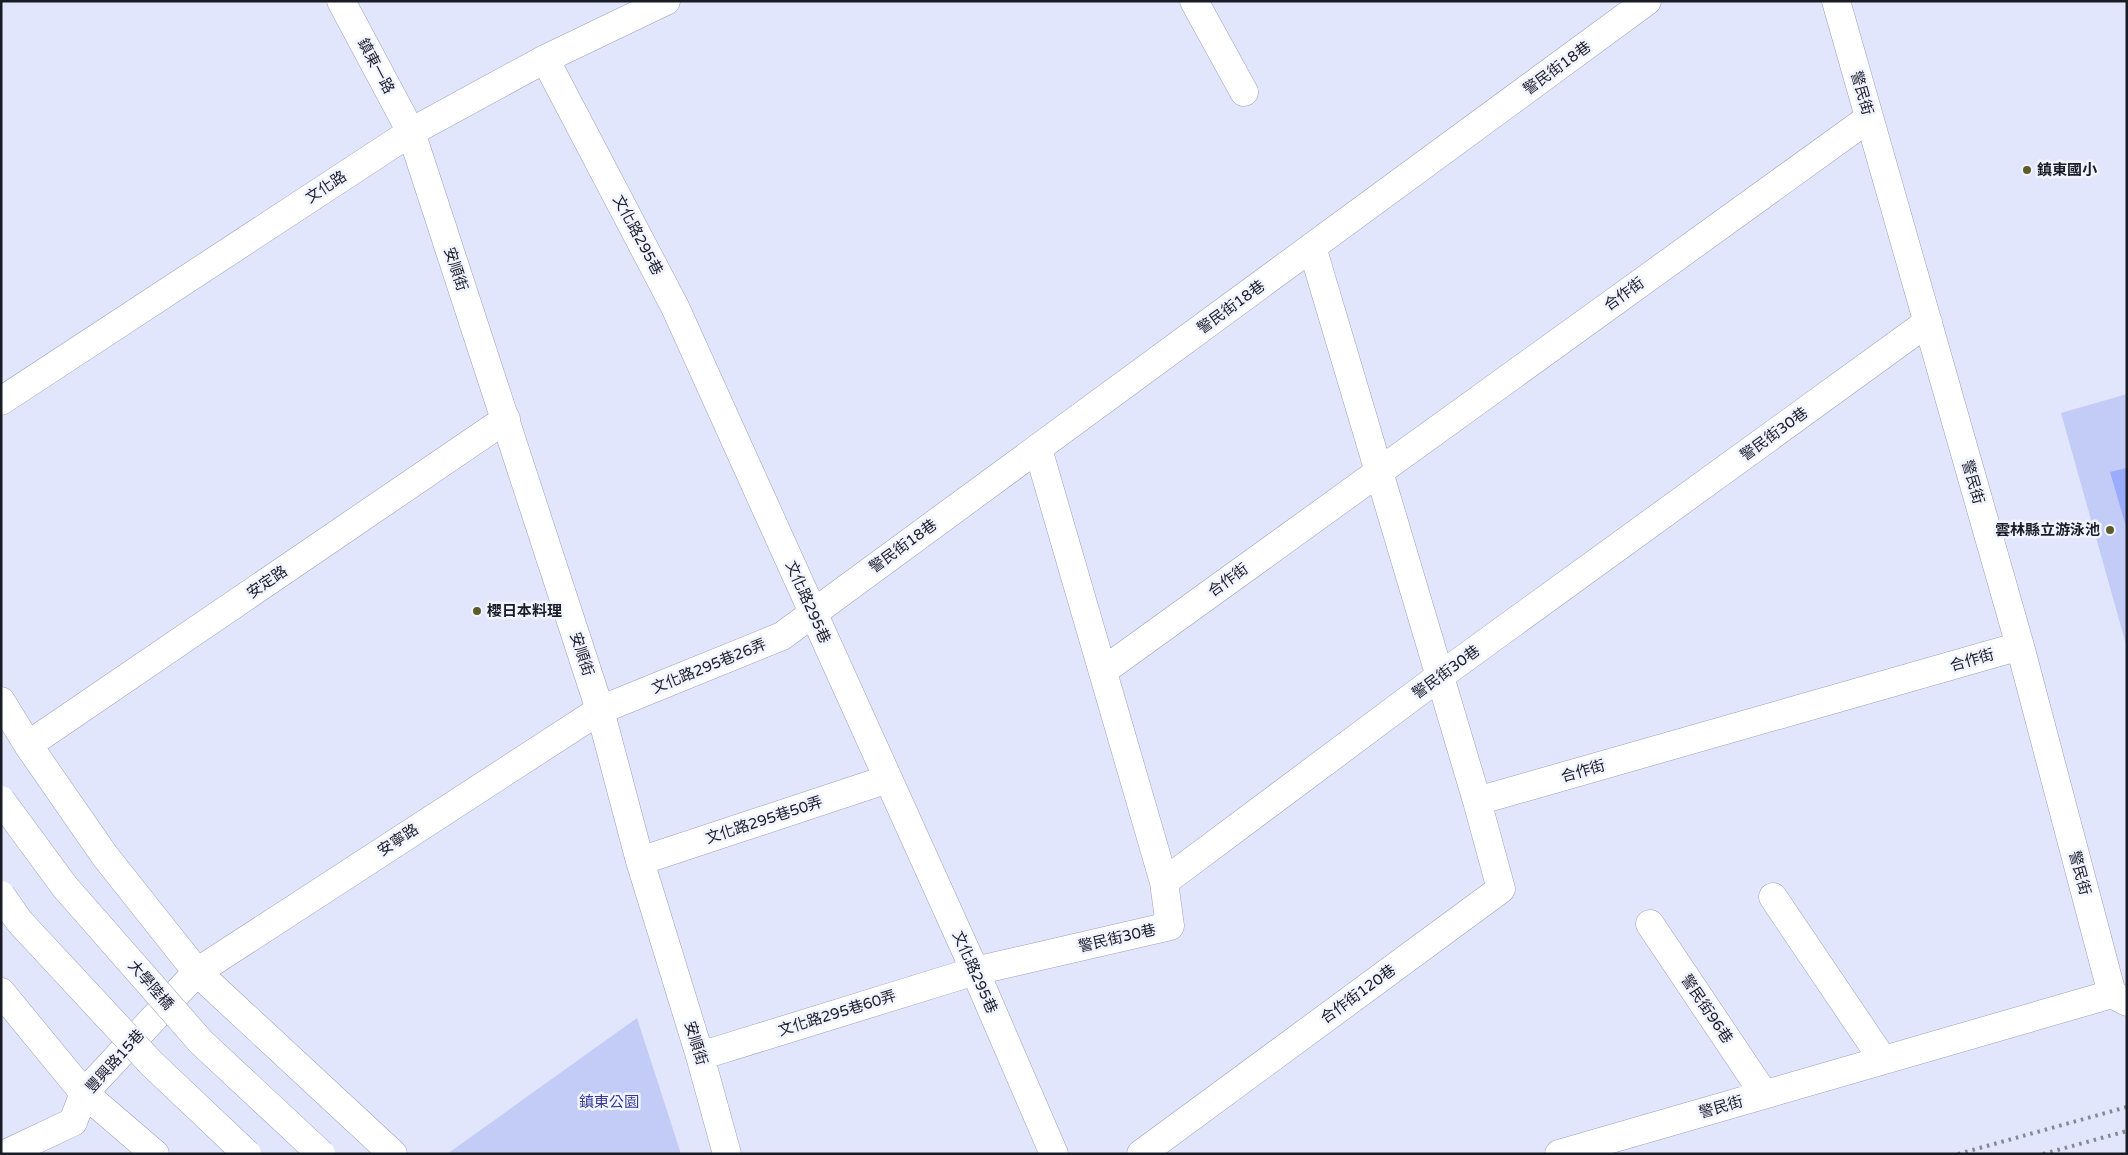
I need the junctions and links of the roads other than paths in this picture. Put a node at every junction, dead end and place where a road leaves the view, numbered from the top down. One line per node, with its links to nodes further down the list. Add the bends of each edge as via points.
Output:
1 (341, 1): 9 (street, 鎮東一路)
2 (666, 1): 6 (street, 文化路)
3 (1194, 1): 7 (street)
4 (1647, 1): 10 (street, 警民街18巷)
5 (1836, 1): 8 (street, 警民街)
6 (545, 59): 9 (street, 文化路); 16 (street, 文化路295巷, via 675,307)
7 (1244, 92)
8 (1870, 118): 11 (street, 警民街); 15 (street, 合作街)
9 (411, 132): 12 (street, 文化路); 13 (street, 安順街)
10 (1312, 247): 14 (street, 警民街18巷); 15 (street)
11 (1928, 322): 17 (street, 警民街); 19 (street, 警民街30巷)
12 (1, 401)
13 (506, 419): 21 (street, 安順街); 22 (street, 安定路)
14 (1038, 450): 16 (street, 警民街18巷); 18 (street)
15 (1378, 471): 18 (street, 合作街); 19 (street)
16 (812, 612): 21 (street, 文化路295巷26弄, via 782,636); 23 (street, 文化路295巷)
17 (2020, 646): 25 (street, 合作街); 34 (street, 警民街)
18 (1103, 671): 27 (street)
19 (1440, 676): 25 (street); 27 (street, 警民街30巷)
20 (1, 701): 22 (street)
21 (600, 710): 26 (street, 安順街); 32 (street, 安寧路)
22 (28, 745): 32 (street, via 105,856)
23 (888, 779): 26 (street, 文化路295巷50弄); 31 (street, 文化路295巷)
24 (1, 800): 42 (street, 大學陸橋, bridge, via 65,887 202,1042)
25 (1477, 801): 46 (street, 合作街120巷, via 1501,889)
26 (640, 862): 35 (street, 安順街)
27 (1164, 882): 31 (street, 警民街30巷, via 1170,926)
28 (1, 895): 41 (street, bridge, via 20,922 151,1063)
29 (1773, 897): 36 (street)
30 (1650, 924): 38 (street, 警民街96巷)
31 (975, 971): 35 (street, 文化路295巷60弄); 45 (street, 文化路295巷)
32 (196, 972): 37 (street, 豐興路15巷); 43 (street)
33 (1, 992): 37 (street)
34 (2119, 998): 36 (street, 警民街)
35 (700, 1056): 44 (street, 安順街)
36 (1883, 1060): 38 (street, 警民街)
37 (84, 1093): 39 (street, 豐興路15巷, via 73,1122); 40 (street)
38 (1764, 1094): 47 (street, 警民街)
39 (5, 1154)
40 (155, 1154)
41 (247, 1154)
42 (321, 1154)
43 (393, 1154)
44 (727, 1154)
45 (1054, 1154)
46 (1141, 1154)
47 (1559, 1154)

